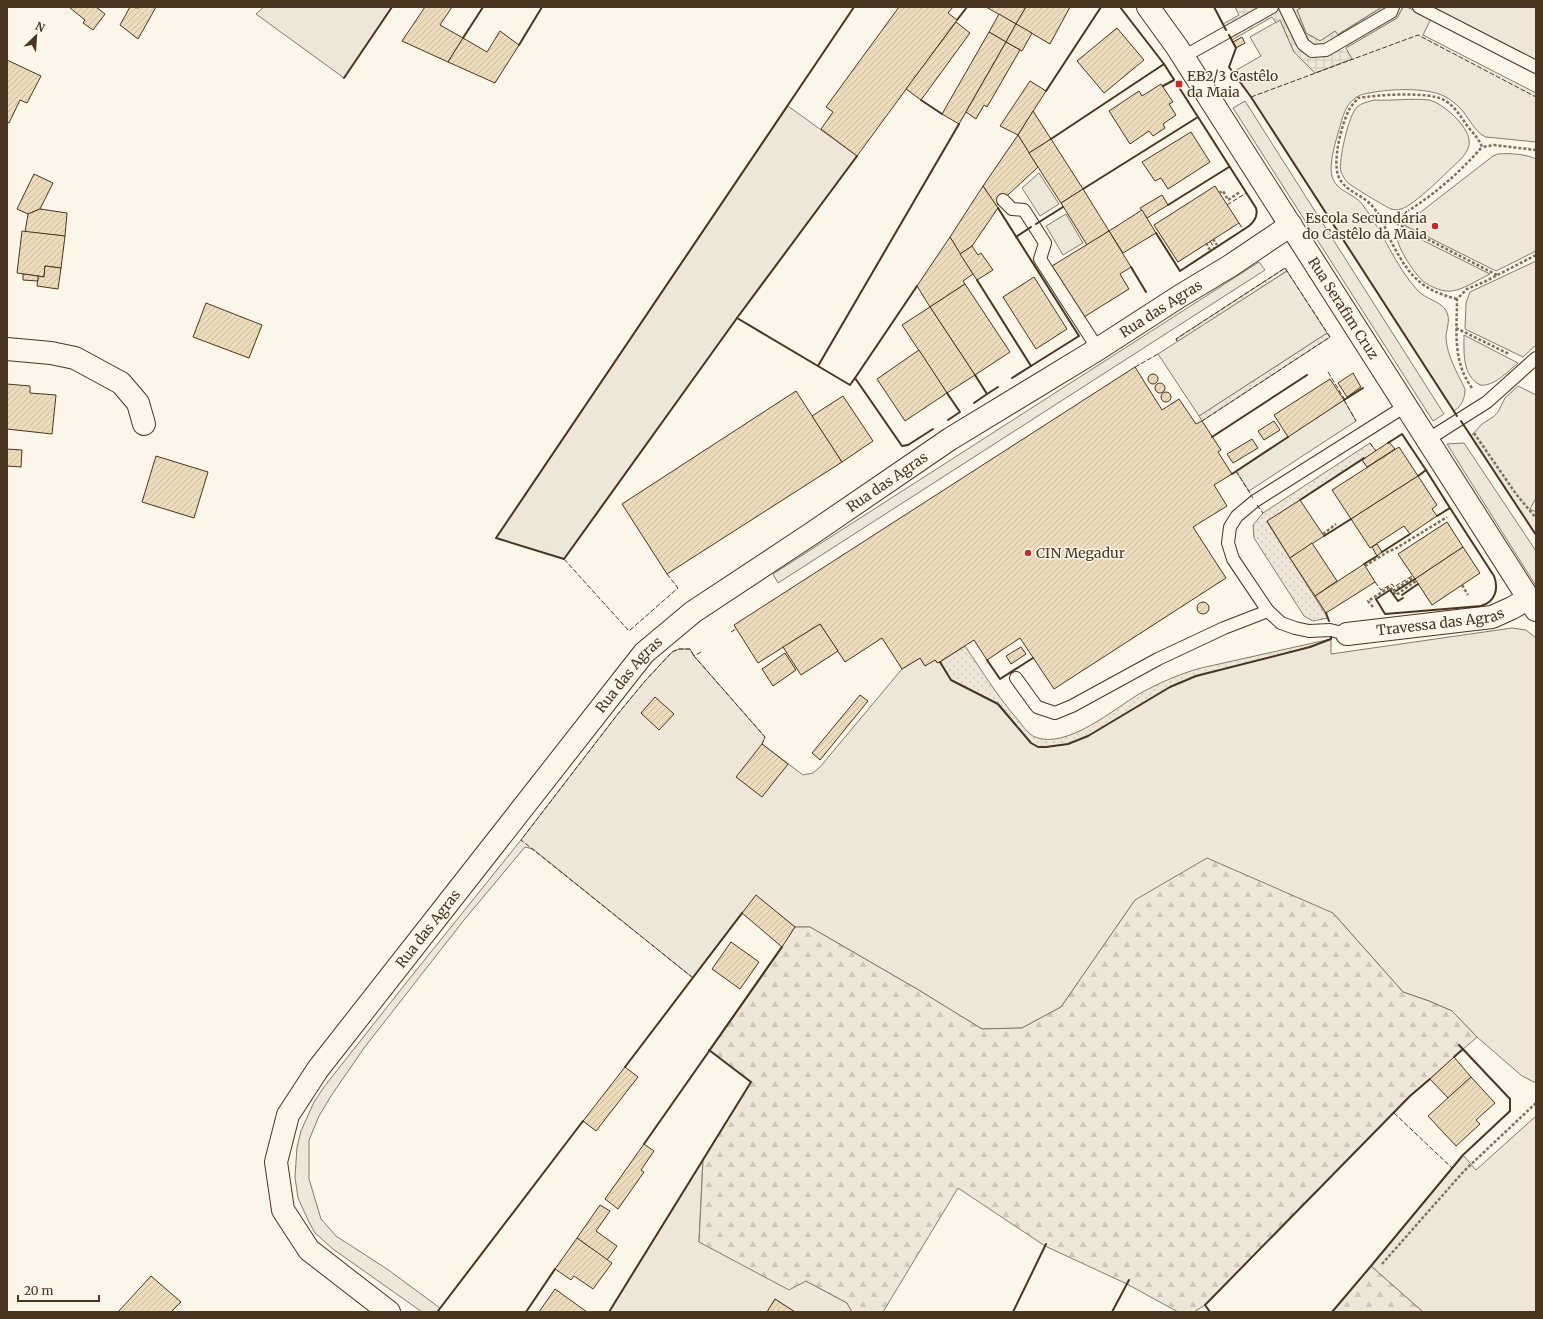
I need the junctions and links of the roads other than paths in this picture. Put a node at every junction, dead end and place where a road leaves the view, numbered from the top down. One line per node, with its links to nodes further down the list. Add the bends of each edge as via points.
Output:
1 (1148, 7): 6 (street, Rua Serafim Cruz)
2 (1272, 7): 6 (lane)
3 (1285, 7): 4 (lane, via 1303,44 1312,51 1326,50 1391,12)
4 (1393, 7)
5 (1419, 7): 7 (lane)
6 (1183, 57): 9 (street, Rua Serafim Cruz)
7 (1536, 67)
8 (1003, 200): 11 (lane, via 1012,209 1024,210 1034,225 1045,244 1040,260)
9 (1291, 225): 11 (street, Rua das Agras); 13 (street, Rua Serafim Cruz)
10 (7, 349): 14 (street, via 75,358 121,383 138,403)
11 (1098, 350): 20 (street, Rua das Agras, via 950,439 693,612 644,653 318,1069 288,1115 276,1162 283,1210 309,1250)
12 (1532, 361): 15 (lane, via 1487,402)
13 (1406, 406): 15 (street, Rua Serafim Cruz); 17 (lane, via 1255,501 1237,516 1230,527 1228,543 1233,559)
14 (144, 424)
15 (1427, 440): 16 (street, Rua Serafim Cruz)
16 (1532, 604): 18 (street, Travessa das Agras, via 1512,608 1492,617)
17 (1268, 611): 18 (lane, via 1281,623 1295,628 1309,631 1330,630); 19 (lane, via 1224,628 1158,659 1055,713 1037,706)
18 (1347, 634)
19 (1016, 678)
20 (389, 1312)

